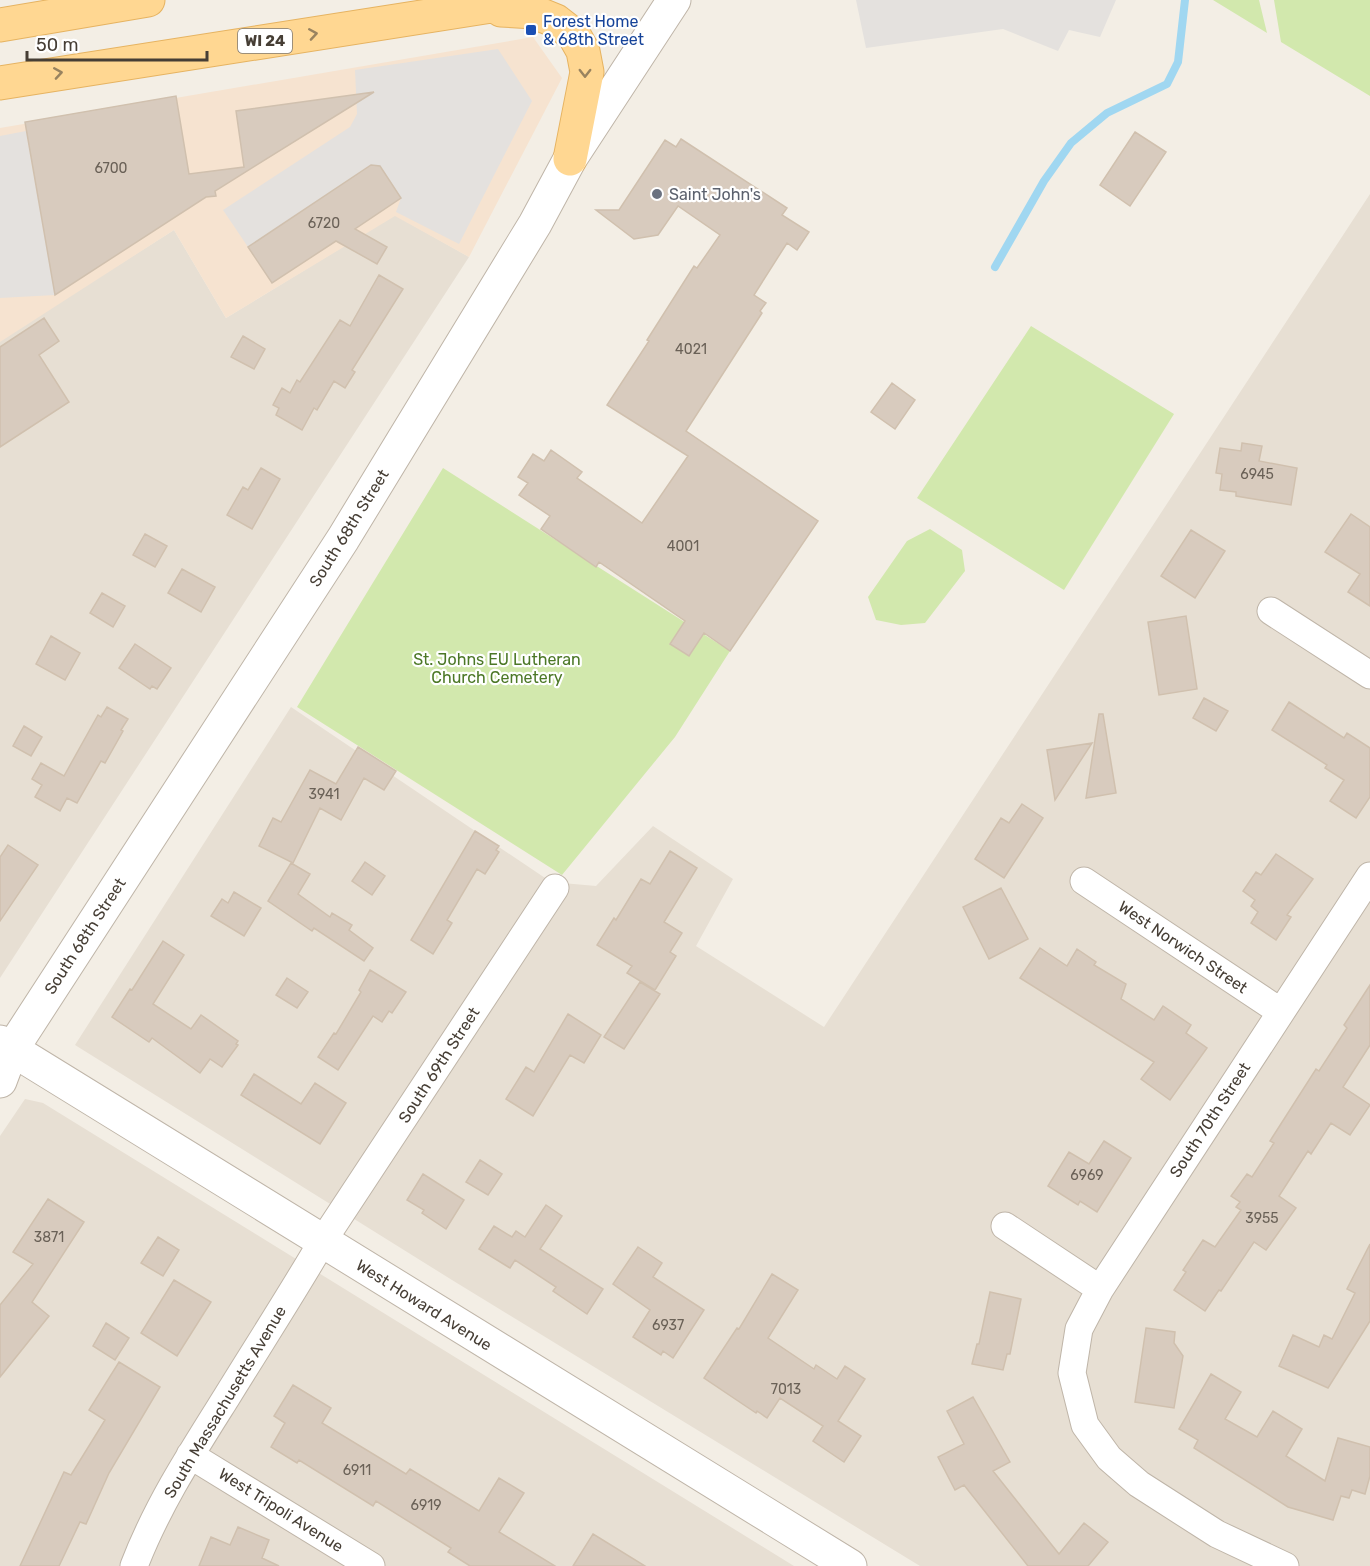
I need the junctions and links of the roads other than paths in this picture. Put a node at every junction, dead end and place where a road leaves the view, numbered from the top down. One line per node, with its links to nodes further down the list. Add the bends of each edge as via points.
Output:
1 (148, 0): 5 (main road)
2 (530, 0): 4 (main road, WI 24)
3 (674, 0): 7 (street, South 68th Street)
4 (478, 9): 6 (main road, WI 24, one-way to 4); 7 (main road, one-way to 7, via 534,12 556,21 574,35 583,51 587,72)
5 (0, 25)
6 (0, 83)
7 (570, 159): 14 (street, South 68th Street, via 535,224 343,539)
8 (1271, 611): 9 (street)
9 (1370, 675)
10 (1370, 876): 13 (street, South 70th Street)
11 (1084, 881): 13 (street, West Norwich Street)
12 (555, 888): 17 (street, South 69th Street)
13 (1281, 1012): 18 (street, South 70th Street)
14 (4, 1050): 15 (street, South 68th Street); 17 (street, West Howard Avenue)
15 (0, 1081)
16 (1005, 1226): 18 (street)
17 (322, 1242): 19 (street, South Massachusetts Avenue); 22 (street, West Howard Avenue)
18 (1100, 1289): 23 (street, South 70th Street, via 1079,1329 1072,1374 1085,1425 1109,1458 1139,1484 1217,1534)
19 (190, 1455): 20 (street, South Massachusetts Avenue, via 146,1534); 21 (street, West Tripoli Avenue)
20 (134, 1566)
21 (372, 1566)
22 (850, 1566)
23 (1285, 1566)

